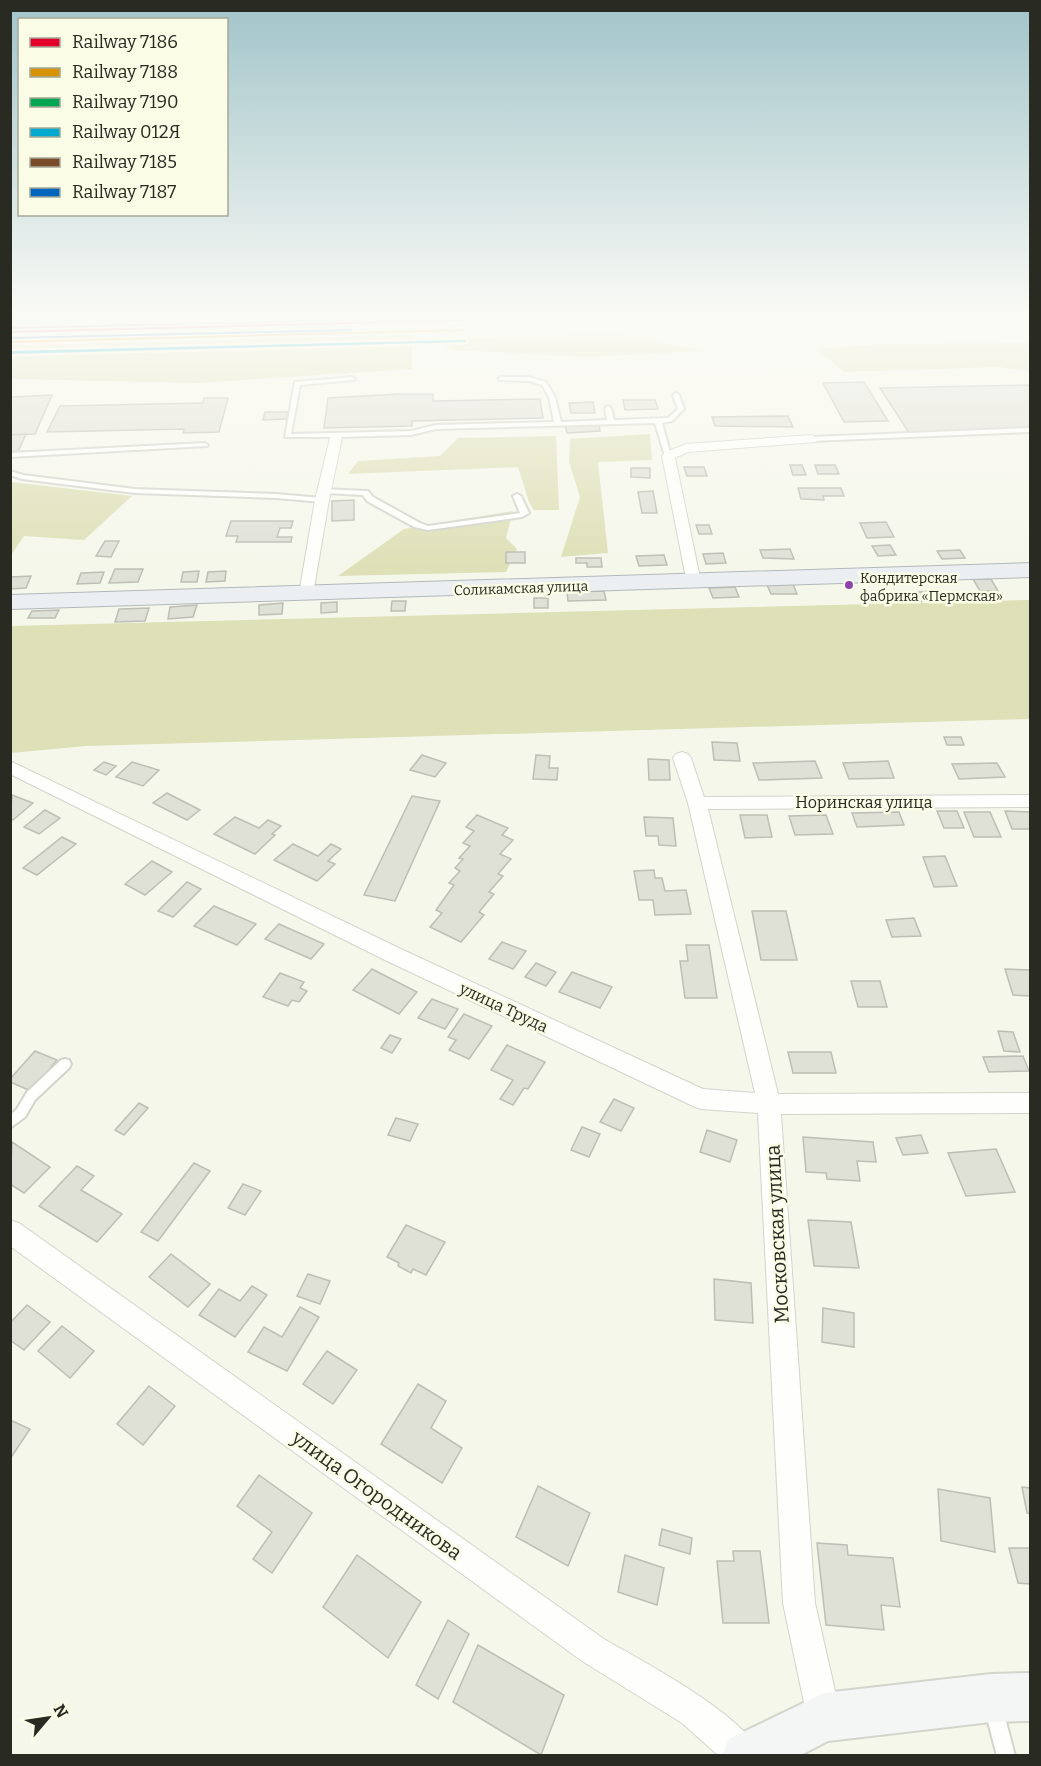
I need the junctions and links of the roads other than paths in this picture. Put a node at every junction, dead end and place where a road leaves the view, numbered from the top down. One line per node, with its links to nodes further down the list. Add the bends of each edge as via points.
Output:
1 (293, 402): 9 (lane, via 286,436)
2 (554, 402): 7 (lane)
3 (679, 402): 5 (lane, via 681,409 670,420)
4 (608, 408): 6 (lane)
5 (658, 421): 6 (lane); 13 (lane)
6 (611, 423): 7 (lane)
7 (558, 424): 9 (lane, via 436,427 411,433)
8 (1030, 430): 10 (lane)
9 (337, 437): 15 (street)
10 (812, 439): 13 (street, via 686,448)
11 (205, 445): 12 (lane)
12 (10, 455)
13 (668, 456): 18 (street)
14 (10, 473): 15 (lane, via 135,491)
15 (323, 496): 16 (lane, via 365,492 370,499 428,528 522,515 525,510); 19 (street)
16 (517, 496)
17 (1030, 570): 18 (main road, Соликамская улица)
18 (696, 582): 19 (main road, Соликамская улица)
19 (306, 594): 20 (main road, Соликамская улица)
20 (10, 602)
21 (682, 758): 24 (street, Московская улица)
22 (12, 767): 27 (street, улица Труда, via 394,955 701,1099)
23 (1030, 801): 24 (street, Норинская улица)
24 (697, 803): 27 (street, Московская улица)
25 (65, 1064): 28 (lane, via 31,1096)
26 (1030, 1103): 27 (street, улица Труда)
27 (769, 1104): 31 (street, Московская улица, via 799,1603)
28 (10, 1123)
29 (10, 1231): 32 (street, улица Огородникова, via 593,1650 694,1711)
30 (1011, 1697): 31 (main road); 33 (lane)
31 (824, 1717): 32 (main road)
32 (746, 1755)
33 (1006, 1755)

